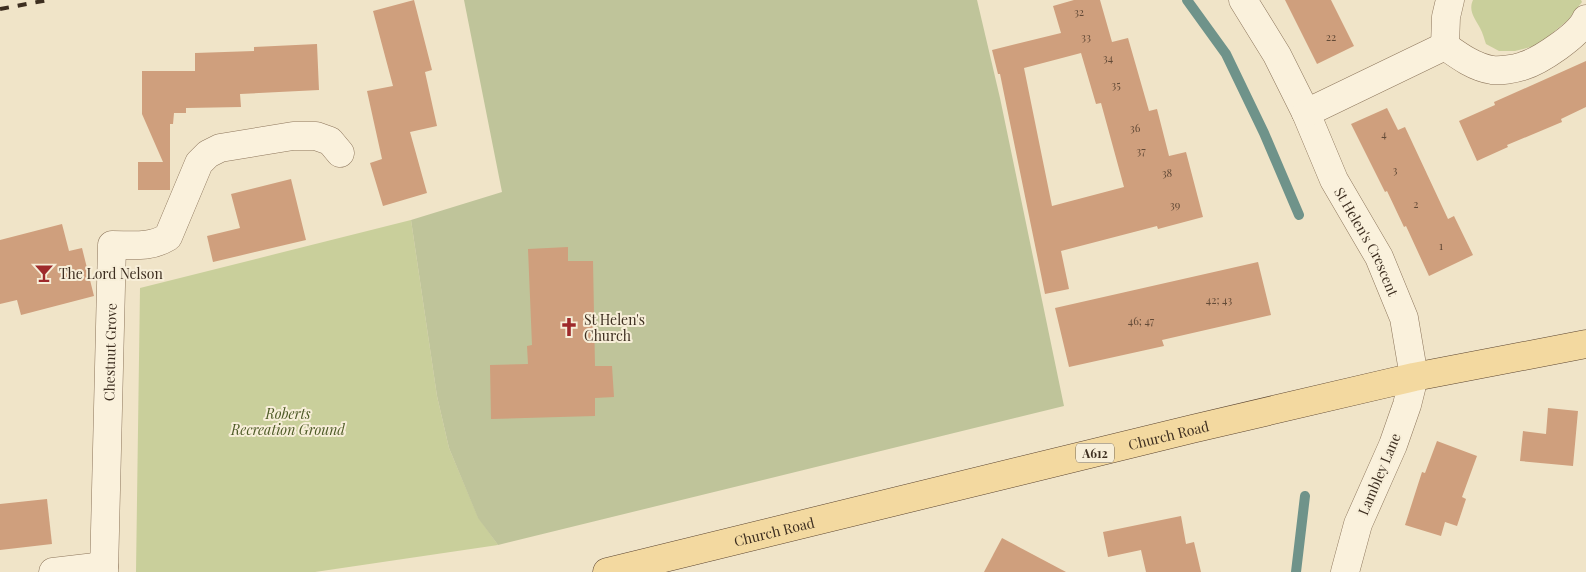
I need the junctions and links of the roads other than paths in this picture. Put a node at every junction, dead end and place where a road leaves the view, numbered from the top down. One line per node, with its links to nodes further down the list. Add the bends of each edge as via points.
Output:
1 (1243, 0): 5 (street, St Helen's Crescent, via 1277,55)
2 (1450, 0): 4 (street)
3 (1586, 19): 4 (street, via 1583,26 1563,44 1523,66 1493,70 1466,61)
4 (1445, 46): 5 (street)
5 (1306, 112): 8 (street, St Helen's Crescent, via 1334,180 1380,257 1404,318)
6 (340, 153): 9 (street, Chestnut Grove, via 330,141 316,136 293,136 220,148 199,163 168,237 158,243 139,246 112,245)
7 (1586, 344): 8 (main road, Church Road / A612)
8 (1414, 377): 11 (main road, Church Road / A612); 12 (street, Lambley Lane, via 1393,445 1358,524)
9 (104, 569): 10 (street)
10 (53, 572)
11 (607, 572)
12 (1345, 572)

